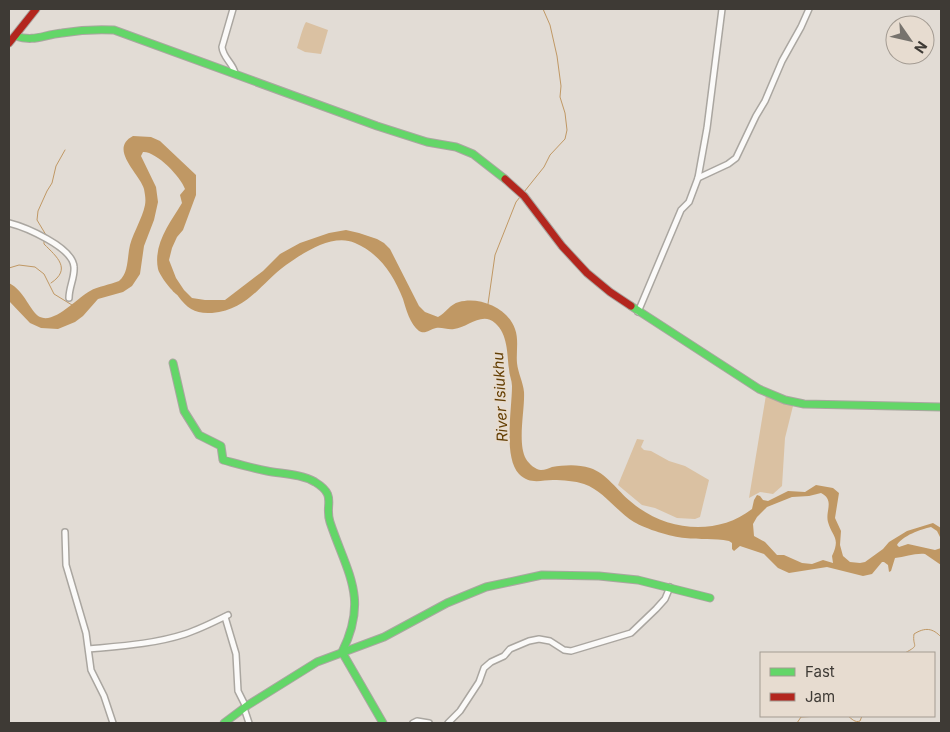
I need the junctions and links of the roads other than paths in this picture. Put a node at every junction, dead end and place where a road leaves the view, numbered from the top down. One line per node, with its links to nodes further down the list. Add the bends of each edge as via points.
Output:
1 (36, 9): 5 (street)
2 (233, 9): 7 (street, via 222,46)
3 (722, 9): 8 (street)
4 (808, 9): 8 (street, via 736,158)
5 (15, 36): 6 (street); 7 (street, via 28,40 90,29 114,30)
6 (9, 43)
7 (235, 74): 11 (street, via 377,126 472,154 524,196 556,240 587,272)
8 (698, 178): 11 (street)
9 (9, 223): 10 (street, via 42,235 72,260)
10 (69, 298)
11 (638, 312): 13 (street, via 759,389 785,400 821,405)
12 (173, 363): 18 (street, via 184,411 199,435 222,446 223,460 300,476 327,492 330,520 347,564 355,597 351,634)
13 (941, 407)
14 (65, 532): 17 (street, via 68,571)
15 (670, 588): 16 (street); 18 (street, via 638,580 599,576 542,575 486,587 447,603 384,637); 26 (street, via 656,609 628,635 571,651 539,639 510,649 484,668 479,682)
16 (710, 598)
17 (88, 649): 19 (street, via 177,636 226,616 236,654 238,691); 20 (street, via 91,670)
18 (342, 652): 19 (street, via 317,662); 23 (street)
19 (245, 707): 21 (street); 22 (street)
20 (113, 723)
21 (224, 723)
22 (249, 723)
23 (383, 723)
24 (413, 723): 25 (street)
25 (429, 723)
26 (448, 723)

